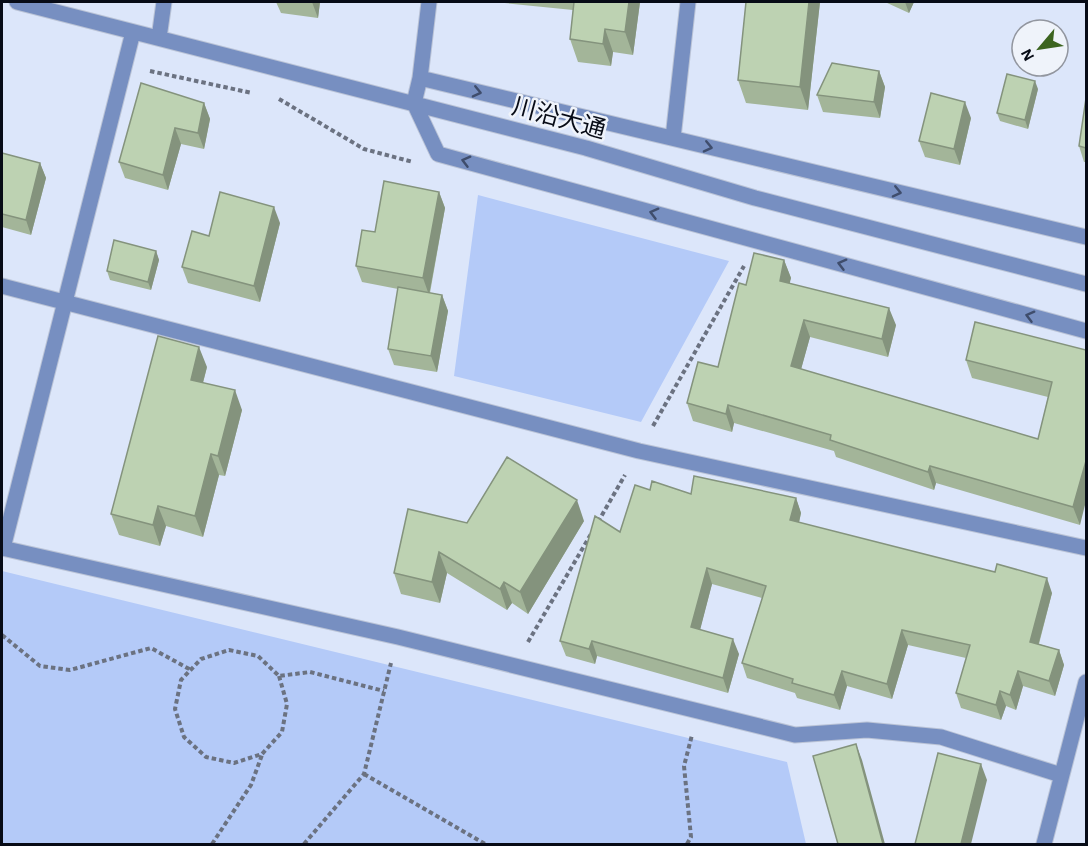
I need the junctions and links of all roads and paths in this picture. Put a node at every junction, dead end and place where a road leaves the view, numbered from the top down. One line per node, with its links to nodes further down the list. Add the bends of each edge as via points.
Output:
1 (17, 2): 5 (street, 川沿大通)
2 (164, 2): 6 (street)
3 (429, 2): 8 (street)
4 (688, 2): 12 (street)
5 (133, 32): 6 (street, 川沿大通); 7 (street)
6 (159, 39): 11 (street, 川沿大通)
7 (125, 65): 9 (path); 18 (street)
8 (420, 78): 11 (street); 12 (street, one-way to 12)
9 (258, 94)
10 (268, 97): 13 (path, via 279,99 364,149)
11 (414, 103): 16 (street, 川沿大通, via 755,198); 19 (street, one-way to 11, via 438,154)
12 (673, 138): 14 (street, one-way to 14)
13 (421, 164)
14 (1086, 237)
15 (745, 264): 20 (path)
16 (1086, 284)
17 (2, 286): 18 (street)
18 (63, 301): 20 (street); 23 (street)
19 (1086, 331)
20 (639, 451): 21 (path); 24 (street)
21 (597, 523)
22 (591, 533): 27 (path)
23 (2, 548): 26 (street)
24 (1086, 548)
25 (2, 635): 28 (path, via 40,666 70,670 151,648)
26 (398, 637): 27 (street); 31 (path)
27 (514, 666): 32 (street)
28 (191, 670): 29 (path, via 201,659 229,650 258,656); 33 (path, via 181,680 175,709 184,737 206,757 234,763)
29 (279, 676): 31 (path, via 310,672); 33 (path, via 288,704 282,732)
30 (1086, 682): 35 (street)
31 (384, 691): 34 (path)
32 (698, 711): 35 (street, via 795,735 867,730 941,737); 39 (path, via 684,766 691,837)
33 (262, 754): 36 (path, via 251,785)
34 (364, 774): 37 (path); 38 (path)
35 (1061, 775): 40 (street)
36 (212, 844)
37 (304, 844)
38 (485, 844)
39 (687, 844)
40 (1044, 844)

